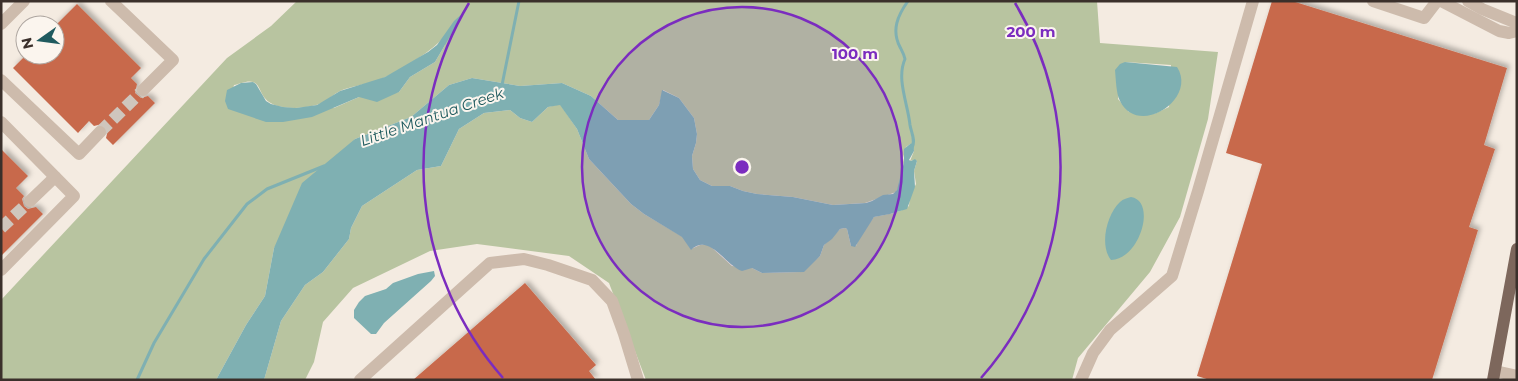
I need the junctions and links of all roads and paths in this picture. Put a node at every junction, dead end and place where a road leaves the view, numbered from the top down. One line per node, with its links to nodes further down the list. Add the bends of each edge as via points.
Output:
1 (24, 1): 8 (street)
2 (111, 1): 12 (street, via 173,60)
3 (1253, 1): 23 (street, via 1172,276 1110,330 1093,353)
4 (1373, 1): 5 (street, via 1424,18)
5 (1437, 1)
6 (1442, 1): 10 (street, via 1499,31)
7 (1468, 1): 9 (street)
8 (1, 24)
9 (1517, 25)
10 (1517, 32)
11 (1, 80): 14 (street, via 79,154)
12 (143, 90)
13 (1, 122): 15 (street)
14 (100, 132)
15 (55, 177): 16 (street); 18 (street, via 74,196)
16 (30, 201)
17 (1517, 249): 19 (main road)
18 (1, 270)
19 (1494, 375): 20 (street)
20 (1517, 376)
21 (360, 380): 22 (street, via 490,264 524,259 592,280 612,301)
22 (638, 380)
23 (1081, 380)

